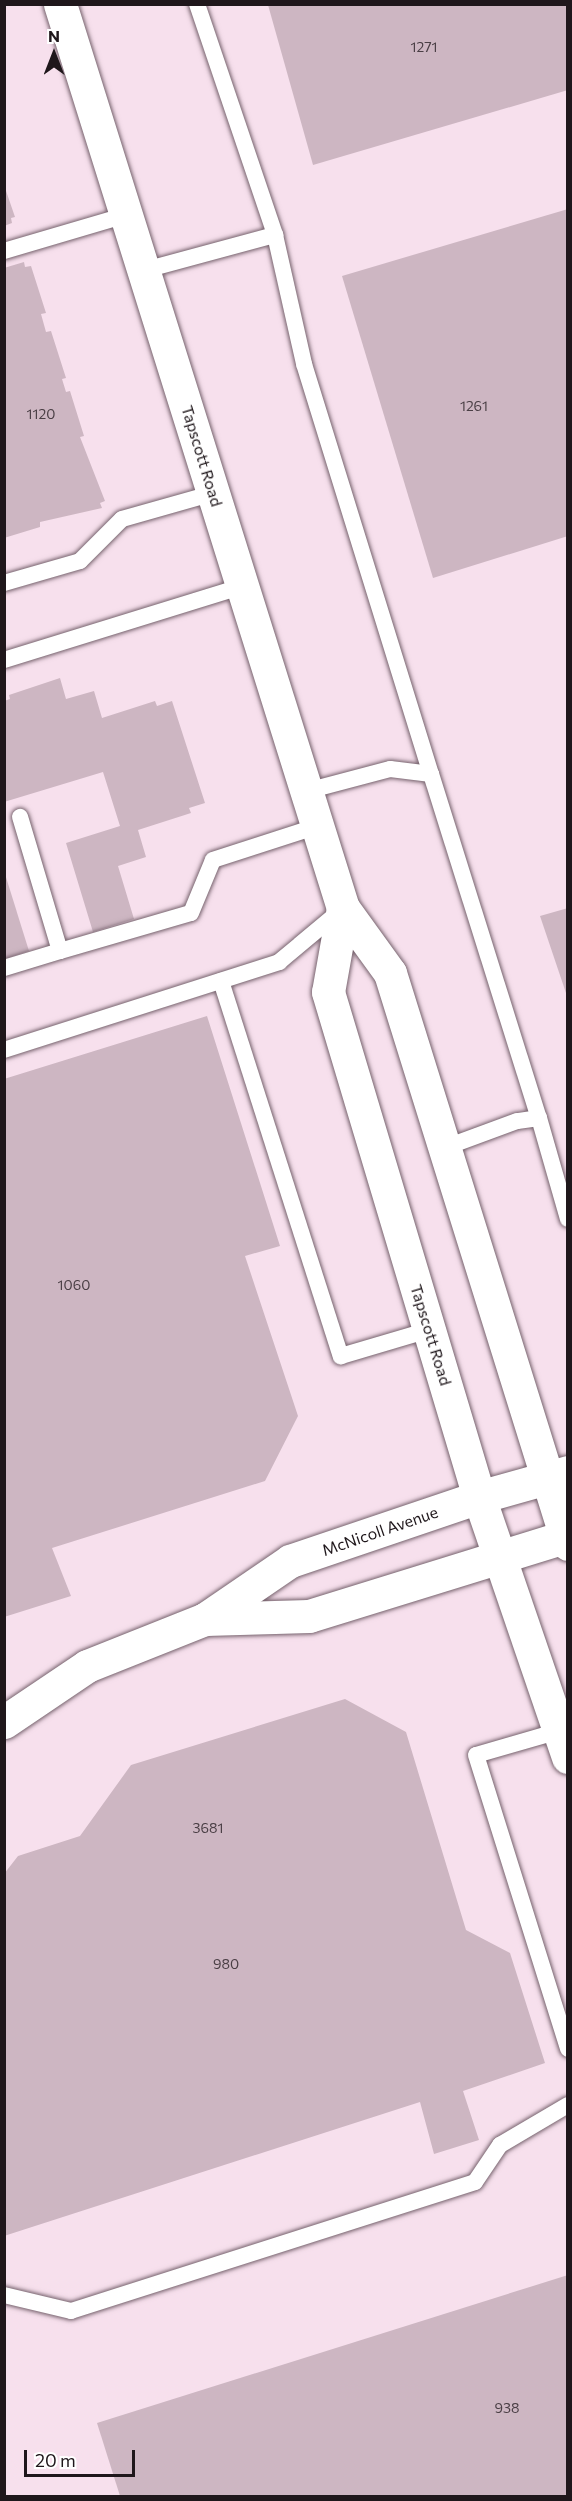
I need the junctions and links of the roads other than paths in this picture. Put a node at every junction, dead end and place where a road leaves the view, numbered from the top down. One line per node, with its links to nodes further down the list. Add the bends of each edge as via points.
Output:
1 (60, 4): 3 (street, Tapscott Road)
2 (197, 4): 4 (lane)
3 (126, 215): 5 (lane); 6 (street, Tapscott Road)
4 (275, 235): 6 (lane); 11 (lane, via 304,364)
5 (4, 251)
6 (145, 270): 7 (street, Tapscott Road)
7 (214, 493): 8 (lane, via 122,519 80,561); 9 (street, Tapscott Road)
8 (4, 583)
9 (243, 586): 10 (lane); 12 (street, Tapscott Road)
10 (4, 660)
11 (431, 774): 12 (lane, via 390,769); 20 (lane)
12 (307, 791): 14 (street, Tapscott Road)
13 (20, 817): 16 (lane)
14 (318, 826): 15 (street, Tapscott Road); 16 (lane, via 213,860 191,913)
15 (343, 908): 18 (lane, via 279,962); 21 (street, Tapscott Road, via 390,973); 23 (street, Tapscott Road, via 328,992)
16 (60, 951): 17 (lane)
17 (4, 968)
18 (221, 981): 19 (lane); 23 (lane, via 341,1356)
19 (4, 1050)
20 (539, 1118): 21 (lane, via 518,1121); 22 (lane)
21 (444, 1148): 24 (street, Tapscott Road)
22 (567, 1219)
23 (429, 1330): 25 (street, Tapscott Road)
24 (556, 1475): 25 (street, McNicoll Avenue); 26 (street, Tapscott Road)
25 (478, 1497): 27 (street, Tapscott Road); 28 (street, McNicoll Avenue, via 290,1561)
26 (567, 1539): 27 (street, McNicoll Avenue)
27 (498, 1555): 28 (street, McNicoll Avenue, via 309,1616); 30 (street, Tapscott Road)
28 (206, 1619): 29 (street, McNicoll Avenue, via 87,1666)
29 (4, 1722)
30 (563, 1744): 31 (lane, via 476,1755)
31 (567, 2049)
32 (567, 2105): 33 (lane, via 500,2145 475,2182 71,2311)
33 (4, 2295)

